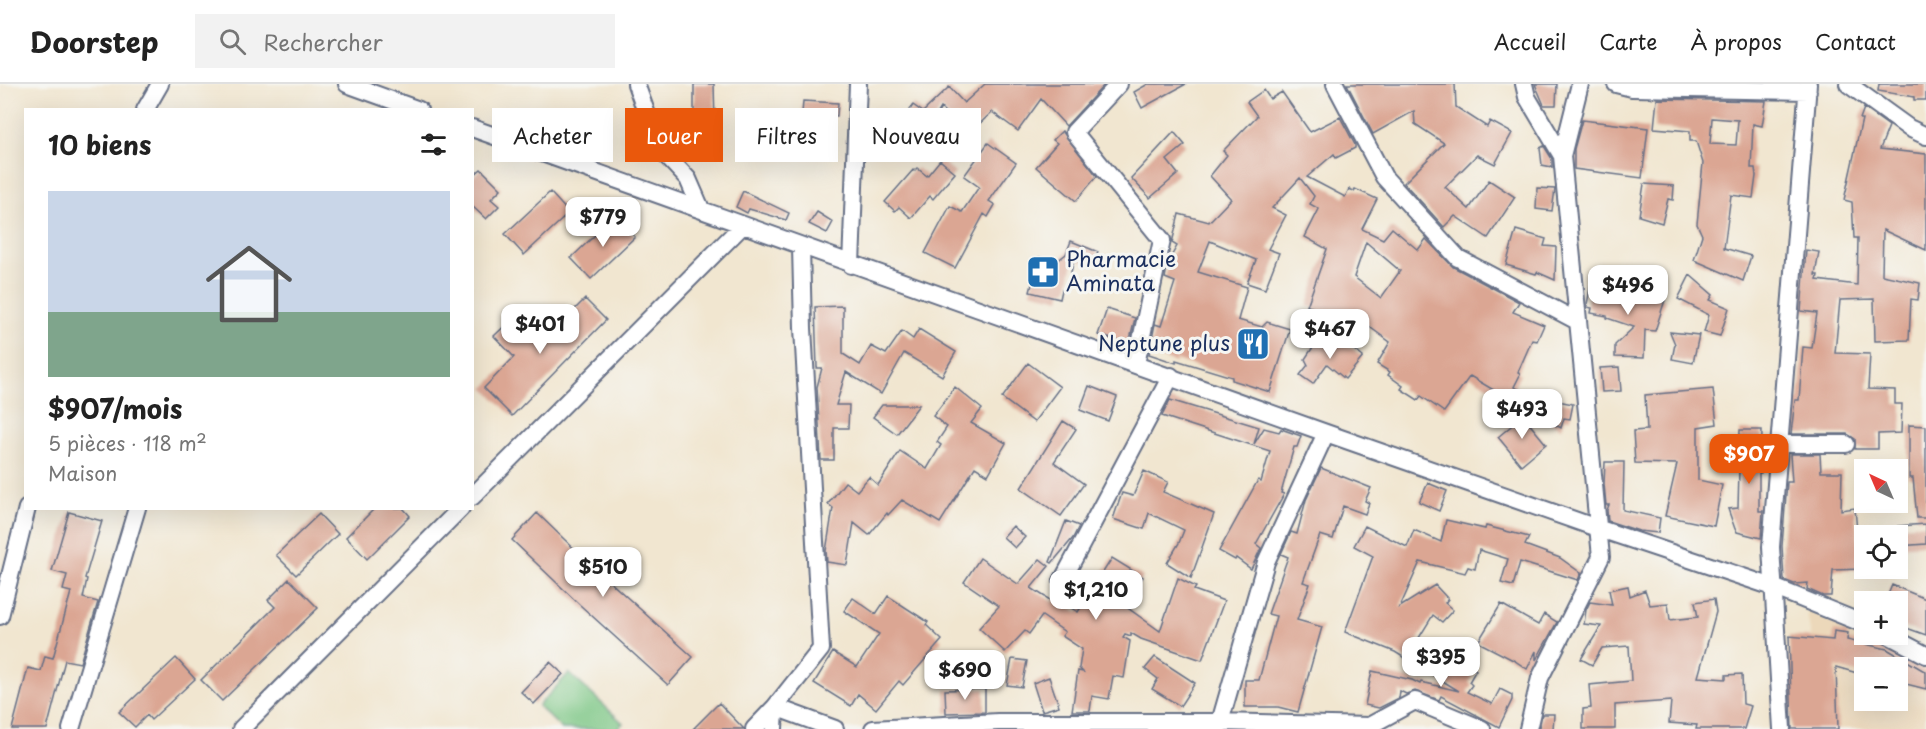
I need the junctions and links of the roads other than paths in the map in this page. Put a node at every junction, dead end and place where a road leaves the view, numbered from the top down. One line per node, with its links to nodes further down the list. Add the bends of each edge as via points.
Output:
1 (160, 84): 12 (street)
2 (347, 84): 13 (street)
3 (636, 84): 17 (street, via 659,148 688,179)
4 (858, 84): 20 (street)
5 (1119, 84): 22 (street, via 1074,132 1162,240)
6 (1335, 84): 21 (street, via 1384,177 1458,258)
7 (1524, 84): 16 (street, via 1527,97)
8 (1580, 84): 16 (street)
9 (1616, 84): 11 (street, via 1632,88)
10 (1848, 84): 15 (street)
11 (1808, 88): 25 (street)
12 (146, 108)
13 (413, 108)
14 (474, 130): 17 (street)
15 (1926, 136)
16 (1562, 156): 21 (street)
17 (701, 209): 18 (street)
18 (743, 225): 19 (street); 27 (street)
19 (801, 247): 20 (street); 38 (street, via 821,649)
20 (851, 265): 22 (street)
21 (1577, 321): 31 (street)
22 (1136, 364): 23 (street)
23 (1171, 376): 24 (street); 32 (street)
24 (1326, 433): 31 (street); 39 (street, via 1266,562)
25 (1779, 444): 26 (street); 33 (street, via 1771,547)
26 (1846, 444)
27 (474, 495)
28 (26, 510): 34 (street)
29 (137, 510): 40 (street)
30 (459, 510): 41 (street)
31 (1598, 528): 33 (street); 47 (street, via 1601,557 1540,678)
32 (1062, 581)
33 (1773, 587): 35 (street); 48 (street)
34 (0, 616)
35 (1854, 620)
36 (1907, 645): 37 (street)
37 (1926, 655)
38 (775, 707): 42 (street); 43 (street); 44 (street)
39 (1219, 725): 45 (street, via 998,722); 46 (street, via 1369,726 1416,701)
40 (71, 729)
41 (242, 729)
42 (754, 729)
43 (774, 729)
44 (835, 729)
45 (873, 729)
46 (1482, 729)
47 (1528, 729)
48 (1782, 729)

